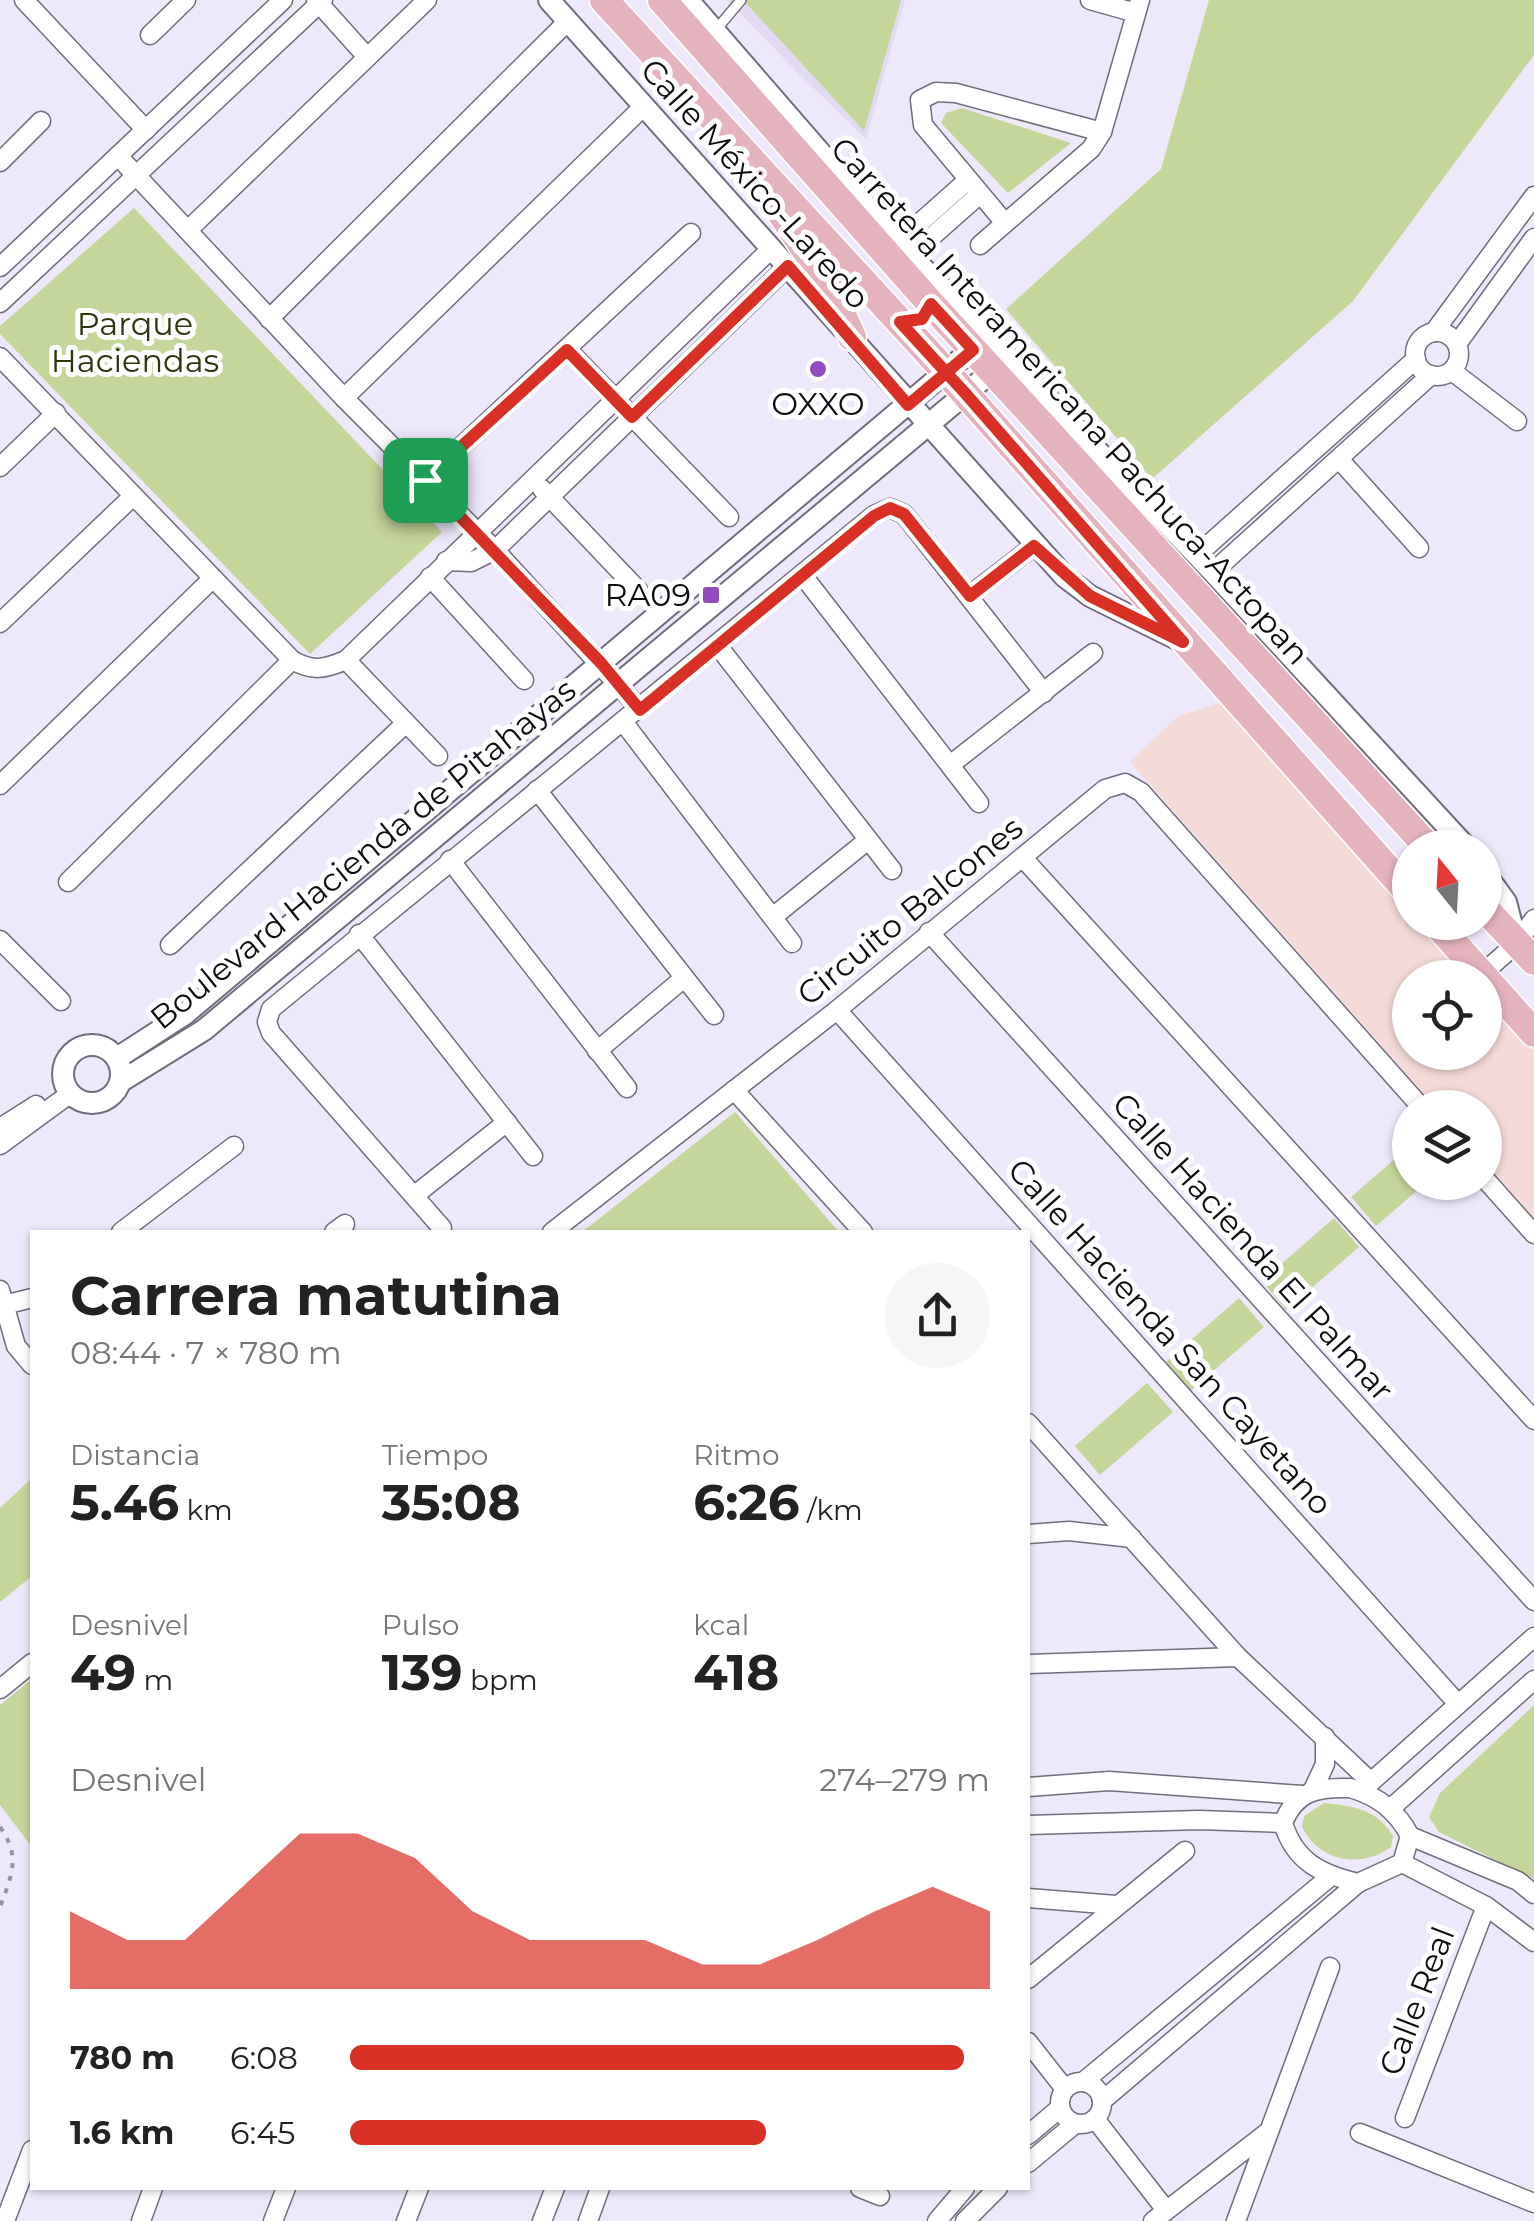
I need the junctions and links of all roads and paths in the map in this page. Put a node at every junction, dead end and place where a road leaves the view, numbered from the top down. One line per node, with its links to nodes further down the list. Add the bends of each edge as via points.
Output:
1 (24, 0): 19 (street)
2 (186, 0): 15 (street)
3 (283, 0): 19 (street)
4 (427, 0): 16 (street)
5 (549, 0): 13 (street, Calle México-Laredo)
6 (604, 0): 21 (main road)
7 (662, 0): 36 (main road, Carretera Interamericana Pachuca-Actopan)
8 (740, 0): 14 (lane)
9 (1090, 0): 12 (street)
10 (319, 1): 16 (street); 24 (street)
11 (689, 3): 14 (street, Calle México-Laredo)
12 (1138, 6): 20 (street)
13 (568, 21): 17 (street, Calle México-Laredo); 38 (street)
14 (715, 31): 33 (street, Calle México-Laredo)
15 (150, 35)
16 (367, 58): 28 (street)
17 (644, 106): 32 (street, Calle México-Laredo); 50 (street)
18 (41, 121): 23 (street)
19 (146, 130): 22 (street)
20 (1102, 132): 25 (street, via 956,93 920,100 923,125); 27 (street, via 1092,149)
21 (742, 151): 39 (main road); 41 (main road, via 828,284)
22 (118, 156): 24 (street); 35 (street)
23 (0, 162)
24 (139, 176): 28 (street); 37 (street)
25 (974, 187): 27 (street); 33 (street)
26 (1534, 196): 40 (street)
27 (1005, 223): 31 (street)
28 (188, 230): 38 (street)
29 (691, 233): 43 (street)
30 (1534, 238): 42 (street)
31 (980, 245)
32 (772, 248): 34 (street, Calle México-Laredo); 51 (street)
33 (904, 248): 36 (street, Calle México-Laredo)
34 (788, 266): 41 (street, Calle México-Laredo); 54 (street)
35 (0, 268)
36 (935, 295): 39 (main road, via 922,319); 44 (main road, Carretera Interamericana Pachuca-Actopan)
37 (0, 303)
38 (269, 319): 50 (street)
39 (900, 322): 49 (main road)
40 (1434, 332): 42 (street); 46 (street, via 1418,344)
41 (852, 337): 52 (street, Calle México-Laredo)
42 (1458, 344): 47 (street)
43 (567, 350): 51 (street); 62 (street)
44 (990, 354): 49 (street, Boulevard Hacienda de Pitahayas); 55 (main road, Carretera Interamericana Pachuca-Actopan); 72 (street)
45 (0, 357): 53 (street)
46 (1416, 359): 48 (street); 65 (street)
47 (1452, 370): 48 (street); 56 (street)
48 (1431, 375): 59 (street)
49 (956, 383): 52 (street, Boulevard Hacienda de Pitahayas); 57 (street, Boulevard Hacienda de Pitahayas); 58 (main road)
50 (344, 398): 62 (street)
51 (614, 399): 54 (street); 61 (street)
52 (908, 405): 57 (street, Calle México-Laredo); 85 (street, Boulevard Hacienda de Pitahayas)
53 (56, 413): 60 (street); 63 (street)
54 (632, 417): 64 (street); 66 (street)
55 (1036, 417): 58 (main road, via 1012,422); 98 (main road, Carretera Interamericana Pachuca-Actopan)
56 (1517, 421)
57 (926, 426): 69 (street, Calle México-Laredo); 88 (street, Boulevard Hacienda de Pitahayas)
58 (1004, 440): 81 (main road)
59 (1339, 458): 67 (street); 70 (street)
60 (0, 466)
61 (532, 478): 64 (street); 68 (street)
62 (425, 480): 68 (street)
63 (131, 498): 77 (street); 80 (street)
64 (549, 498): 71 (street); 78 (street)
65 (1249, 509): 67 (street); 72 (street)
66 (729, 517)
67 (1264, 527): 74 (street)
68 (477, 531): 71 (street); 73 (street)
69 (1034, 546): 79 (street); 81 (street, Calle México-Laredo, via 1090,596)
70 (1419, 548)
71 (494, 550): 73 (street, via 471,562); 85 (street)
72 (1196, 555): 74 (street)
73 (446, 561): 76 (street)
74 (1213, 572): 99 (street)
75 (804, 576): 79 (street, via 890,508 904,514); 82 (street); 94 (street)
76 (430, 577): 84 (street); 87 (street)
77 (212, 579): 86 (street); 95 (street)
78 (638, 590)
79 (970, 596): 89 (street)
80 (0, 623)
81 (1183, 642): 104 (main road)
82 (718, 646): 90 (street); 100 (street)
83 (1093, 654): 89 (street)
84 (346, 660): 86 (street, via 327,668); 91 (street)
85 (601, 663): 88 (street); 127 (street, Boulevard Hacienda de Pitahayas, via 185,1014)
86 (301, 665): 105 (street)
87 (524, 680)
88 (618, 684): 90 (street); 128 (street, Boulevard Hacienda de Pitahayas, via 204,1030)
89 (1044, 693): 94 (street)
90 (640, 710): 92 (street)
91 (406, 723): 93 (street); 115 (street)
92 (624, 723): 96 (street); 107 (street)
93 (438, 756)
94 (950, 765): 97 (street)
95 (0, 785)
96 (538, 790): 102 (street); 119 (street)
97 (978, 802)
98 (1413, 830)
99 (1450, 830)
100 (868, 840): 103 (street); 107 (street)
101 (1023, 858): 110 (street, Circuito Balcones); 132 (street, Circuito Balcones, via 1106,789 1125,783 1141,792); 148 (street)
102 (450, 860): 111 (street); 126 (street)
103 (892, 870)
104 (1392, 874)
105 (68, 882)
106 (1502, 896): 116 (street)
107 (774, 916): 114 (street)
108 (1534, 918): 116 (street)
109 (1502, 927): 116 (main road)
110 (929, 932): 122 (street, Circuito Balcones); 152 (street, Calle Hacienda El Palmar)
111 (359, 934): 133 (street); 138 (street, via 272,1009 267,1022)
112 (0, 940): 121 (street)
113 (1452, 940): 117 (main road)
114 (792, 943)
115 (170, 945)
116 (1525, 952): 118 (street)
117 (1471, 960)
118 (1502, 964)
119 (684, 978): 123 (street); 126 (street)
120 (1502, 995): 125 (main road)
121 (62, 1001)
122 (838, 1010): 131 (street, Circuito Balcones); 159 (street, Calle Hacienda San Cayetano)
123 (714, 1014)
124 (1534, 1019): 125 (main road)
125 (1534, 1032)
126 (597, 1052): 129 (street)
127 (117, 1058): 128 (street); 130 (street, via 102,1046 74,1051 64,1068)
128 (120, 1082): 130 (street, via 103,1101 86,1102)
129 (627, 1088)
130 (68, 1090): 134 (street); 135 (street)
131 (734, 1090): 142 (street, Circuito Balcones); 143 (street)
132 (1406, 1090)
133 (507, 1122): 137 (street); 138 (street)
134 (0, 1128)
135 (0, 1145)
136 (234, 1146): 141 (street)
137 (532, 1156)
138 (415, 1195): 140 (street)
139 (1502, 1198): 144 (street)
140 (442, 1228)
141 (123, 1230)
142 (555, 1230)
143 (861, 1230)
144 (1534, 1234)
145 (2, 1298): 146 (street); 147 (street, via 16,1346)
146 (30, 1298)
147 (30, 1363)
148 (1534, 1420)
149 (1030, 1424): 151 (street)
150 (1030, 1534): 151 (street)
151 (1132, 1538): 154 (street)
152 (1534, 1600)
153 (1534, 1637): 159 (street)
154 (1238, 1656): 155 (street); 160 (street)
155 (1030, 1664)
156 (30, 1665): 158 (street)
157 (1534, 1680): 164 (street)
158 (0, 1689)
159 (1458, 1704): 162 (street)
160 (1325, 1738): 162 (street); 163 (street, via 1325,1764)
161 (1030, 1787): 163 (street, via 1109,1781)
162 (1366, 1787): 163 (street); 164 (street)
163 (1307, 1792): 166 (street, via 1290,1805)
164 (1390, 1809): 168 (street)
165 (1030, 1824): 166 (street)
166 (1283, 1824): 171 (street, via 1306,1864)
167 (0, 1827): 177 (path, via 15,1852)
168 (1410, 1836): 170 (street); 173 (street)
169 (1185, 1850): 175 (street)
170 (1402, 1863): 172 (street); 176 (street)
171 (1330, 1876): 172 (street); 182 (street)
172 (1358, 1883): 184 (street)
173 (1534, 1894)
174 (1030, 1898): 175 (street)
175 (1116, 1905): 180 (street)
176 (1486, 1906): 178 (street); 186 (street, Calle Real)
177 (0, 1907)
178 (1534, 1942)
179 (1330, 1967): 189 (street)
180 (1030, 1977)
181 (1030, 2044): 183 (street)
182 (1083, 2082): 183 (street); 184 (street)
183 (1065, 2088): 185 (street)
184 (1102, 2100): 187 (street)
185 (1060, 2108): 188 (street); 190 (street)
186 (1404, 2118)
187 (1095, 2119): 188 (street); 204 (street)
188 (1075, 2124): 193 (street)
189 (1270, 2131): 204 (street); 213 (street)
190 (1030, 2133)
191 (1360, 2133): 203 (street)
192 (30, 2155): 205 (street)
193 (1030, 2161)
194 (152, 2190): 206 (street)
195 (285, 2190): 207 (street)
196 (418, 2190): 208 (street)
197 (554, 2190): 209 (street)
198 (599, 2190): 210 (street)
199 (865, 2190): 202 (street)
200 (964, 2190): 211 (street)
201 (996, 2190): 212 (street)
202 (880, 2196)
203 (1534, 2203)
204 (1160, 2215)
205 (5, 2221)
206 (141, 2221)
207 (273, 2221)
208 (406, 2221)
209 (542, 2221)
210 (588, 2221)
211 (937, 2221)
212 (966, 2221)
213 (1236, 2221)

